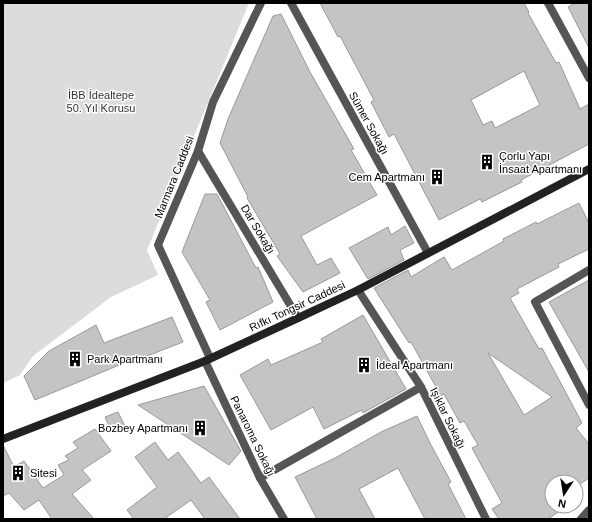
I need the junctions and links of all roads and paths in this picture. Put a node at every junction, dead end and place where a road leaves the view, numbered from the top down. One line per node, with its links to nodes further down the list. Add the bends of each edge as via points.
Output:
1 (261, 3): 5 (street, Marmara Caddesi, via 213,102)
2 (291, 3): 7 (street, Sümer Sokağı)
3 (548, 3): 4 (street)
4 (589, 78)
5 (198, 151): 10 (street, Dar Sokağı); 11 (street, Marmara Caddesi, via 158,245)
6 (589, 169): 7 (street, Rıfkı Tongsir Caddesi)
7 (428, 253): 9 (street, Rıfkı Tongsir Caddesi)
8 (589, 270): 13 (street, via 535,302)
9 (358, 290): 10 (street, Rıfkı Tongsir Caddesi); 12 (street, Işıklar Sokağı)
10 (298, 318): 11 (street, Rıfkı Tongsir Caddesi)
11 (208, 359): 14 (street, Rıfkı Tongsir Caddesi); 15 (street, Panaroma Sokağı)
12 (421, 387): 15 (street); 18 (street, Işıklar Sokağı)
13 (589, 405)
14 (3, 439)
15 (260, 478): 17 (street, Panaroma Sokağı)
16 (589, 510): 19 (street)
17 (284, 519)
18 (486, 519)
19 (581, 519)

